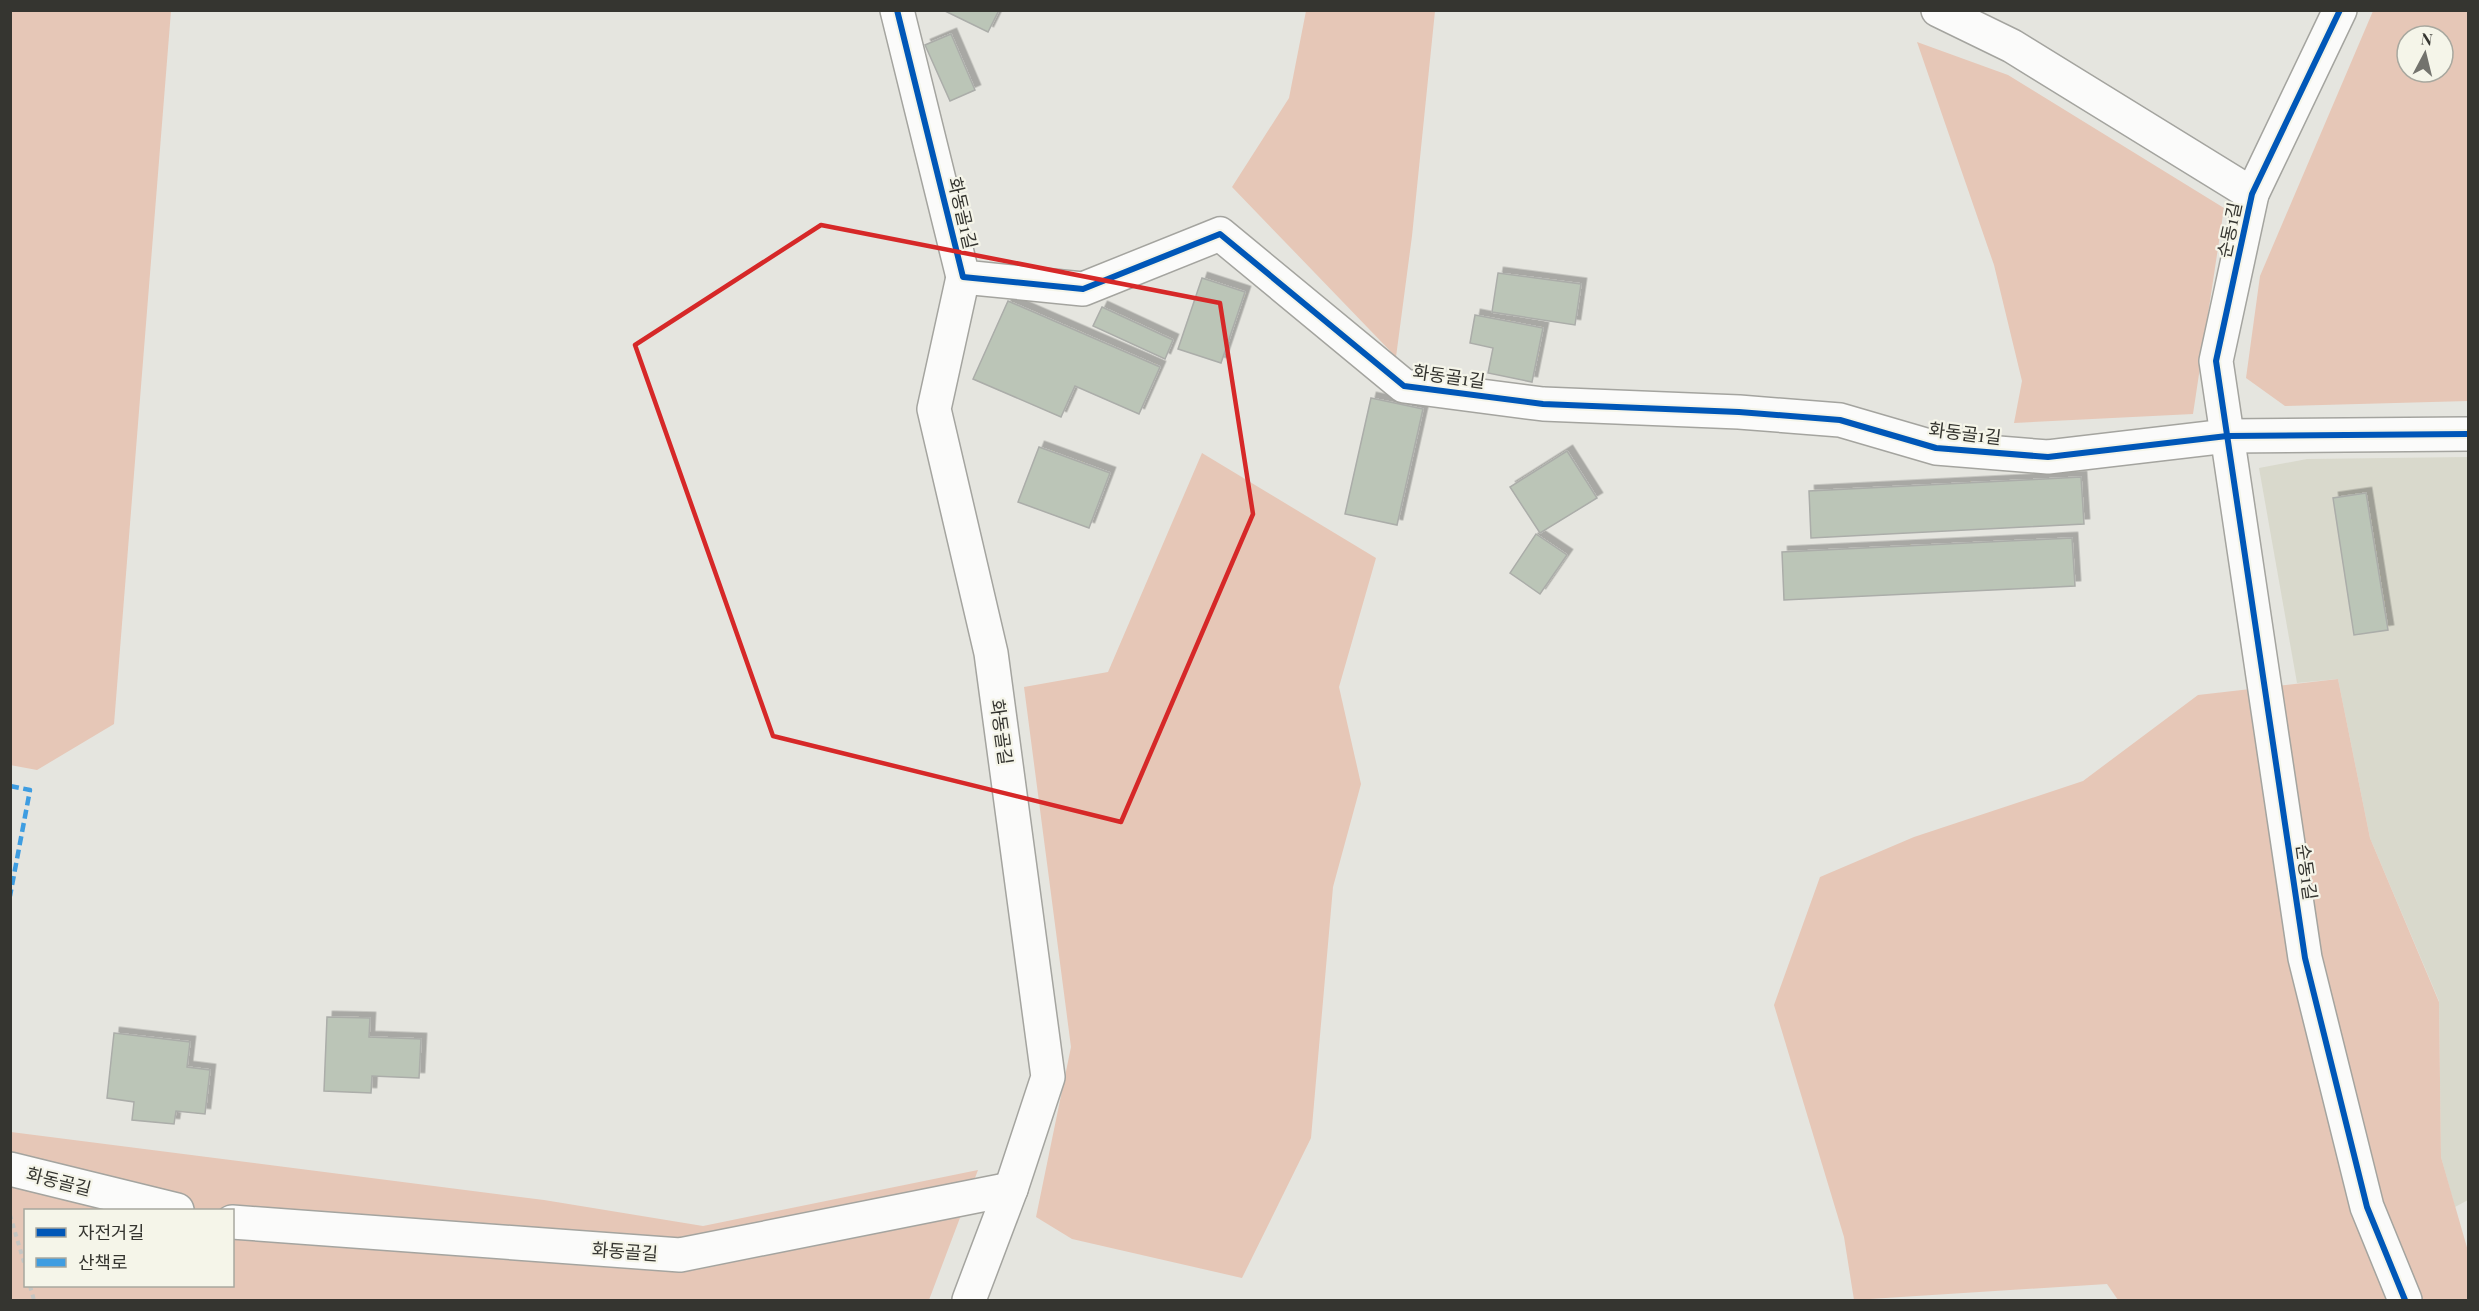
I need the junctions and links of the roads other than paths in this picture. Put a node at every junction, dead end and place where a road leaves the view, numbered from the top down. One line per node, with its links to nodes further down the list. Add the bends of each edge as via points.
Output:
1 (897, 10): 5 (street, 화동골1길)
2 (1938, 10): 4 (street, 순동1길, via 2012,46)
3 (2340, 10): 4 (street, 순동1길)
4 (2252, 194): 7 (street, 순동1길, via 2216,361)
5 (963, 277): 7 (street, 화동골1길, via 1083,290 1220,234 1404,386 1543,404 1840,420 1936,448 2048,457); 9 (street, 화동골길, via 934,409 991,653 1048,1077)
6 (2469, 434): 7 (street)
7 (2227, 436): 13 (street, 순동1길, via 2305,958 2367,1207)
8 (10, 1169): 10 (street, 화동골길)
9 (1011, 1189): 11 (street, 화동골길, via 680,1256); 12 (street, 화동골길)
10 (173, 1209)
11 (234, 1222)
12 (969, 1300)
13 (2404, 1300)

